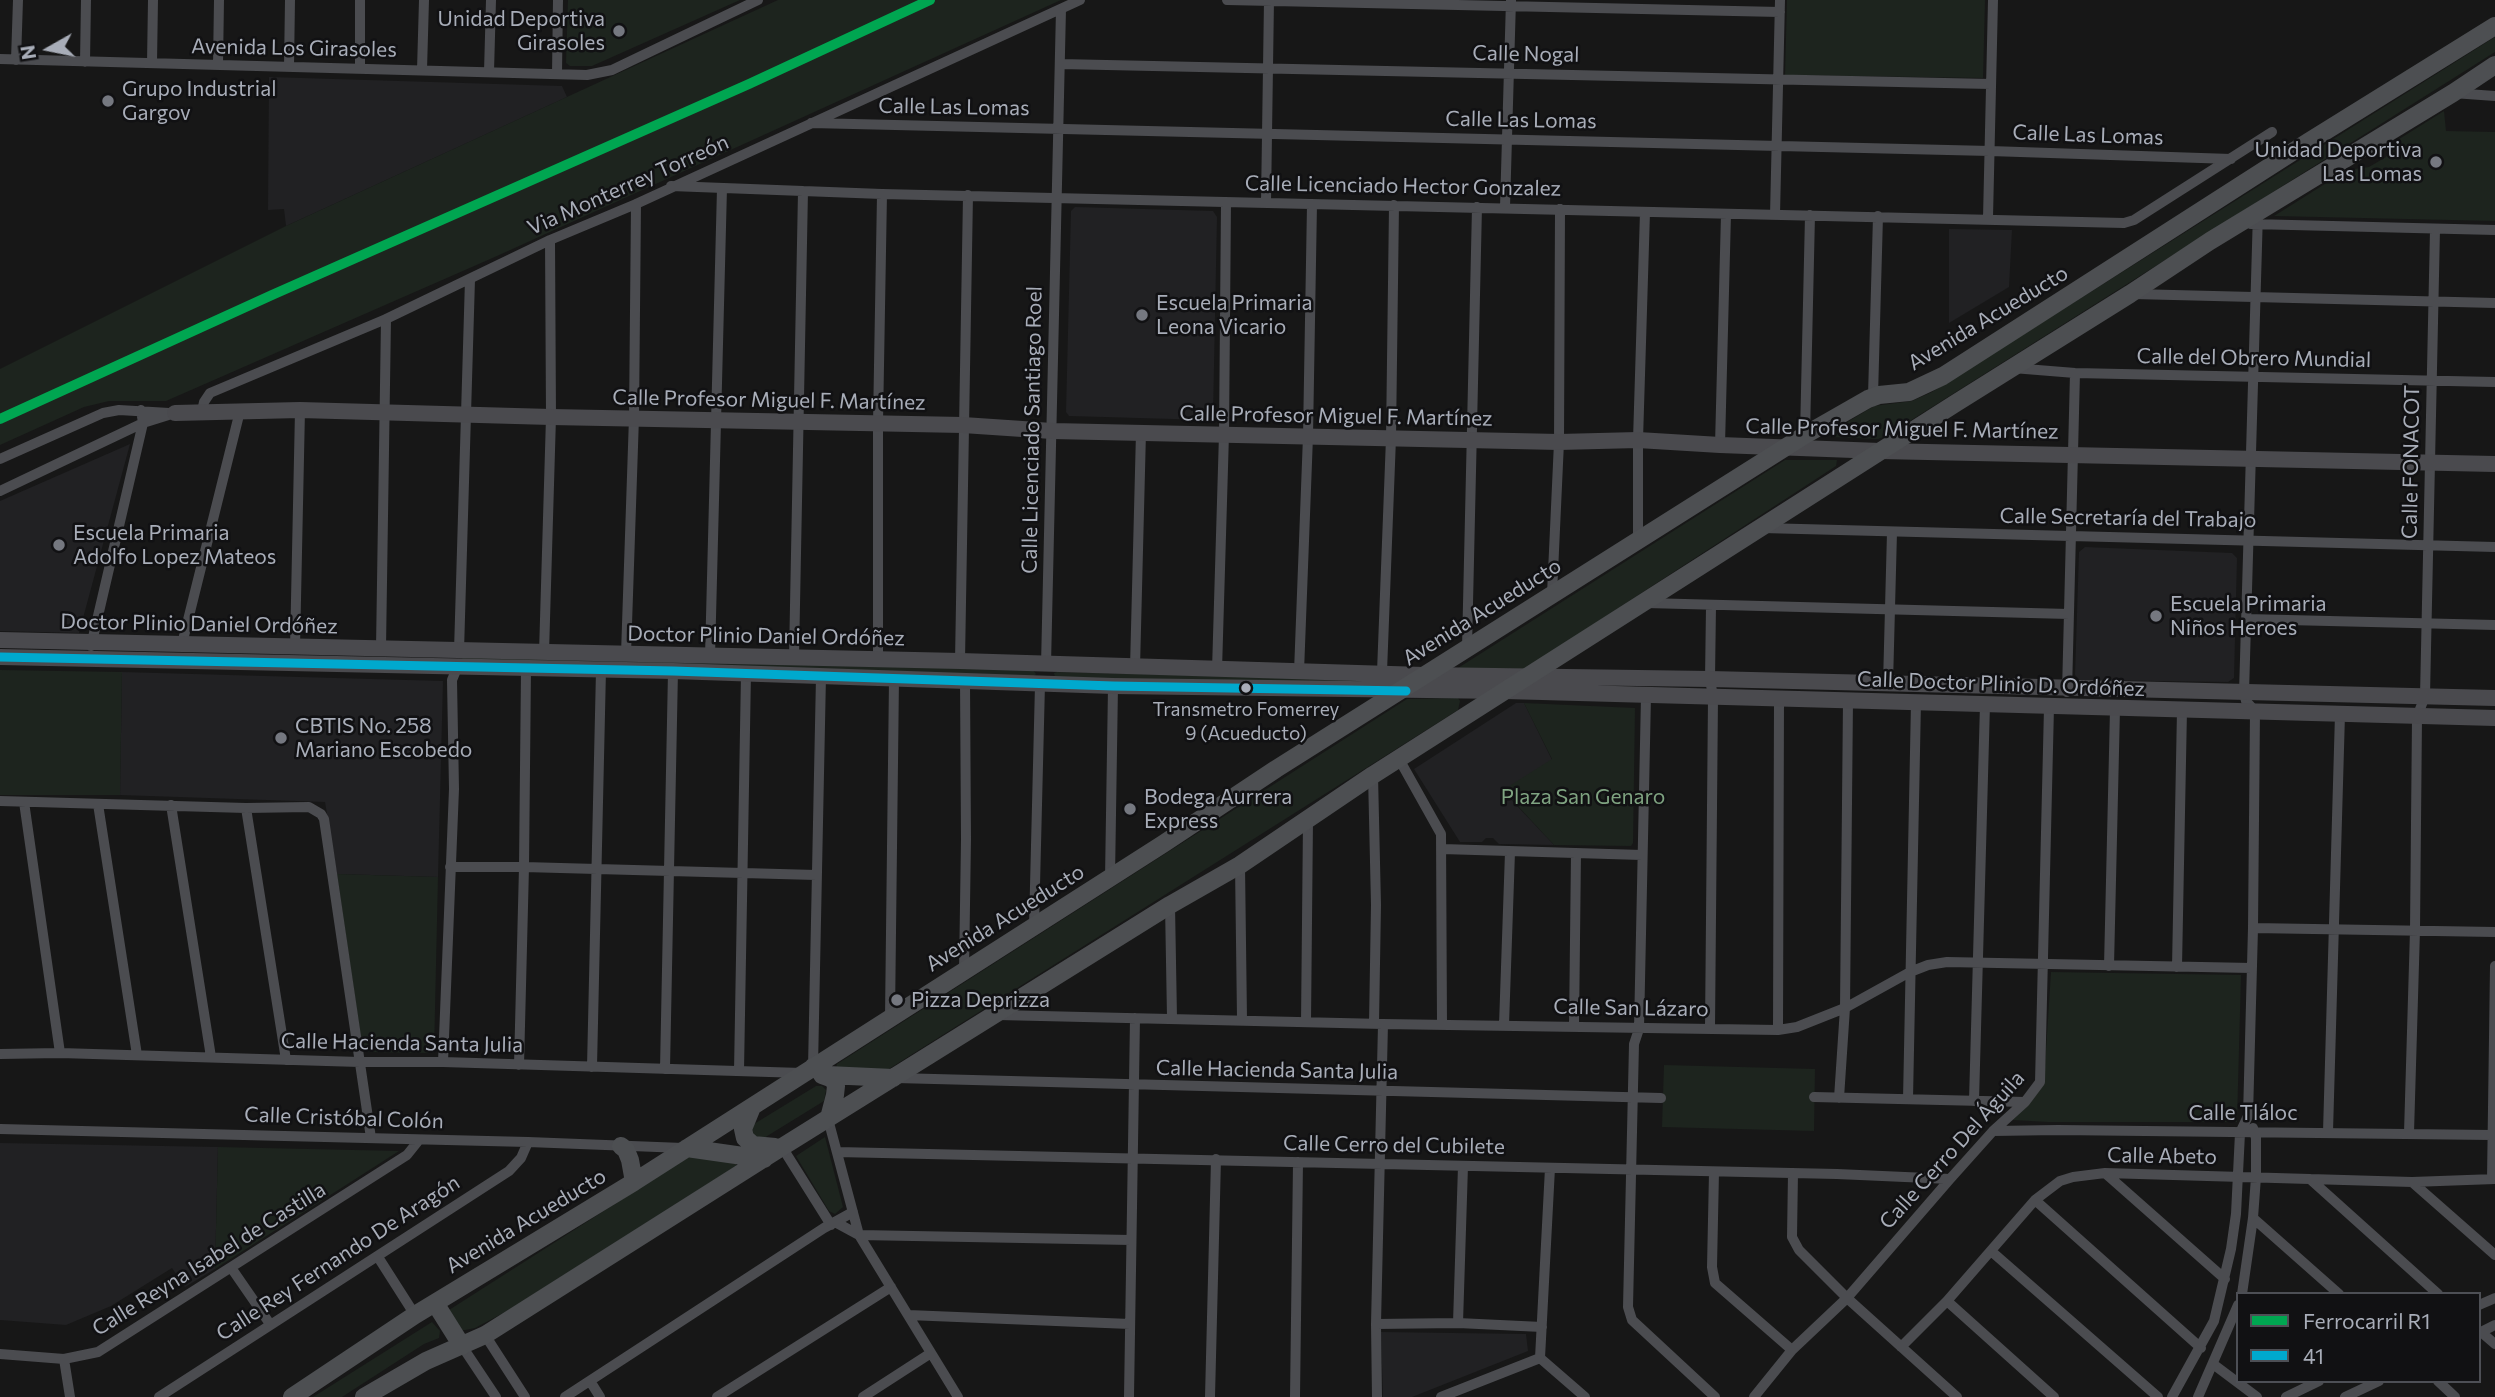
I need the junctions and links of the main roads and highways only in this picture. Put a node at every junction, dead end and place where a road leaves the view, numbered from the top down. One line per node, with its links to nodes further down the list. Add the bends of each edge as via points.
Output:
1 (2495, 26): 3 (main road, Avenida Acueducto, via 1943,376 1909,392 1873,396 1805,435 890,1017)
2 (2495, 65): 4 (main road, via 1759,528 1240,865)
3 (814, 1072): 4 (main road); 5 (main road, Avenida Acueducto); 6 (main road, via 836,1086)
4 (893, 1078): 6 (main road)
5 (752, 1107): 8 (main road, via 743,1129 745,1138 760,1147); 9 (main road, Avenida Acueducto)
6 (828, 1118): 8 (main road)
7 (621, 1146): 11 (main road, via 630,1160)
8 (782, 1147): 10 (main road)
9 (687, 1148): 10 (main road); 11 (main road, Avenida Acueducto)
10 (764, 1159): 13 (main road)
11 (634, 1182): 12 (main road, Avenida Acueducto)
12 (435, 1303): 13 (main road); 14 (main road, Avenida Acueducto)
13 (463, 1346): 15 (main road, via 426,1361)
14 (292, 1397)
15 (364, 1397)

